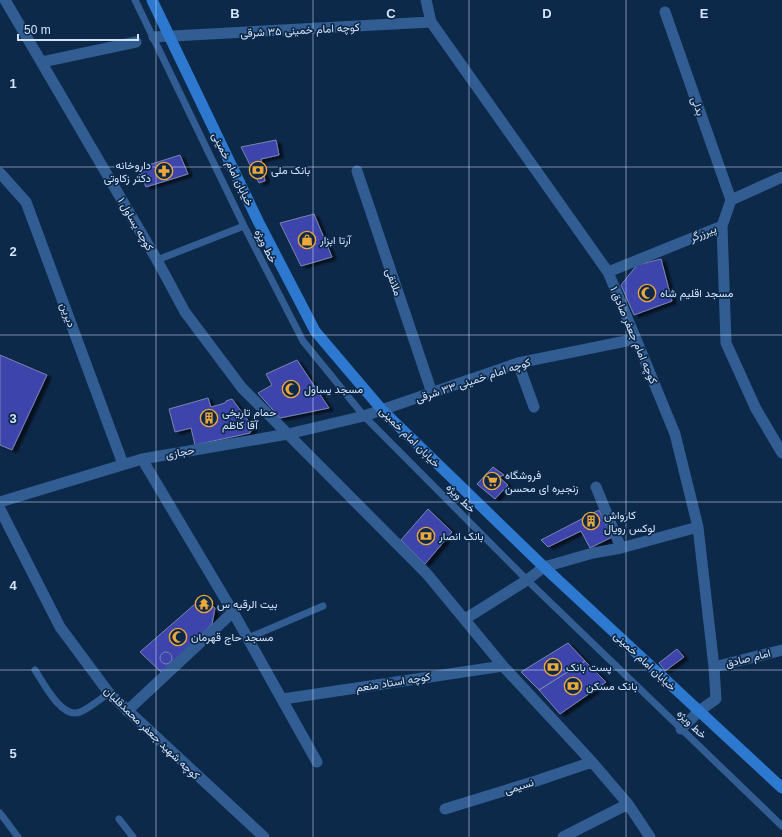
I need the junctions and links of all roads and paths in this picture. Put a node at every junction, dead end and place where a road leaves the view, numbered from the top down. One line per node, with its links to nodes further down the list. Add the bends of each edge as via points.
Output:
1 (5, 0): 10 (street, کوچه یساول ۱)
2 (135, 0): 8 (lane, خط ویژه)
3 (152, 0): 7 (main road, خیابان امام خمینی)
4 (426, 0): 6 (street, کوچه امام جعفر صادق ۱)
5 (665, 12): 14 (street, بدلی)
6 (431, 22): 7 (street, کوچه امام خمینی ۳۵ شرقی); 18 (street, کوچه امام جعفر صادق ۱)
7 (170, 37): 8 (street, کوچه امام خمینی ۳۵ شرقی); 23 (main road, خیابان امام خمینی, via 258,221 315,331)
8 (154, 38): 15 (lane, خط ویژه)
9 (136, 42): 10 (street)
10 (42, 62): 17 (street, کوچه یساول ۱)
11 (357, 171): 21 (street, ملانقی)
12 (0, 173): 28 (street, دیرین, via 26,202)
13 (782, 177): 14 (street)
14 (731, 200): 16 (street, پیرزرگر)
15 (244, 226): 17 (lane); 24 (lane, خط ویژه, via 303,341)
16 (722, 226): 18 (street, پیرزرگر); 26 (street, via 726,343 756,410)
17 (157, 260): 25 (street, کوچه یساول ۱, via 185,312 242,388)
18 (608, 272): 19 (street, کوچه امام جعفر صادق ۱)
19 (636, 339): 20 (street, کوچه امام خمینی ۳۳ شرقی); 32 (street, کوچه امام جعفر صادق ۱, via 675,434)
20 (518, 363): 21 (street, کوچه امام خمینی ۳۳ شرقی); 22 (street)
21 (432, 393): 23 (street, کوچه امام خمینی ۳۳ شرقی)
22 (534, 407)
23 (383, 411): 24 (street, کوچه امام خمینی ۳۳ شرقی); 34 (main road, خیابان امام خمینی)
24 (364, 416): 25 (street, حجازی); 35 (lane, خط ویژه)
25 (288, 434): 27 (street, حجازی); 38 (street, کوچه یساول ۱, via 428,574)
26 (782, 453)
27 (142, 459): 28 (street, حجازی); 37 (street)
28 (123, 464): 30 (street, حجازی)
29 (596, 487): 33 (street)
30 (0, 502)
31 (0, 509): 44 (street, کوچه شهید جعفر محمدقلیان, via 60,627)
32 (698, 527): 33 (street); 42 (street, کوچه امام جعفر صادق ۱)
33 (621, 548): 34 (street)
34 (544, 567): 35 (street); 47 (main road, خیابان امام خمینی)
35 (527, 580): 38 (street); 48 (lane, خط ویژه)
36 (323, 606): 39 (lane)
37 (234, 612): 39 (street); 46 (street)
38 (465, 619): 41 (street, کوچه یساول ۱)
39 (248, 638): 45 (street)
40 (782, 651): 42 (street, امام صادق)
41 (503, 666): 45 (street, کوچه استاد منعم); 50 (street, کوچه یساول ۱)
42 (714, 667): 47 (street, کوچه امام جعفر صادق ۱, via 716,699)
43 (35, 670): 44 (lane, via 61,708 70,713 79,713)
44 (109, 693): 46 (street, کوچه شهید جعفر محمدقلیان)
45 (283, 699): 49 (street)
46 (127, 711): 59 (street, کوچه شهید جعفر محمدقلیان)
47 (699, 711): 48 (street); 51 (main road, خیابان امام خمینی)
48 (681, 729): 56 (lane, خط ویژه)
49 (317, 762)
50 (592, 762): 52 (street, کوچه یساول ۱); 53 (street, نسیمی)
51 (782, 788)
52 (628, 804): 60 (street); 61 (street, کوچه یساول ۱)
53 (445, 809)
54 (0, 813): 57 (lane)
55 (119, 819): 58 (lane)
56 (782, 826)
57 (18, 837)
58 (133, 837)
59 (264, 837)
60 (563, 837)
61 (650, 837)

